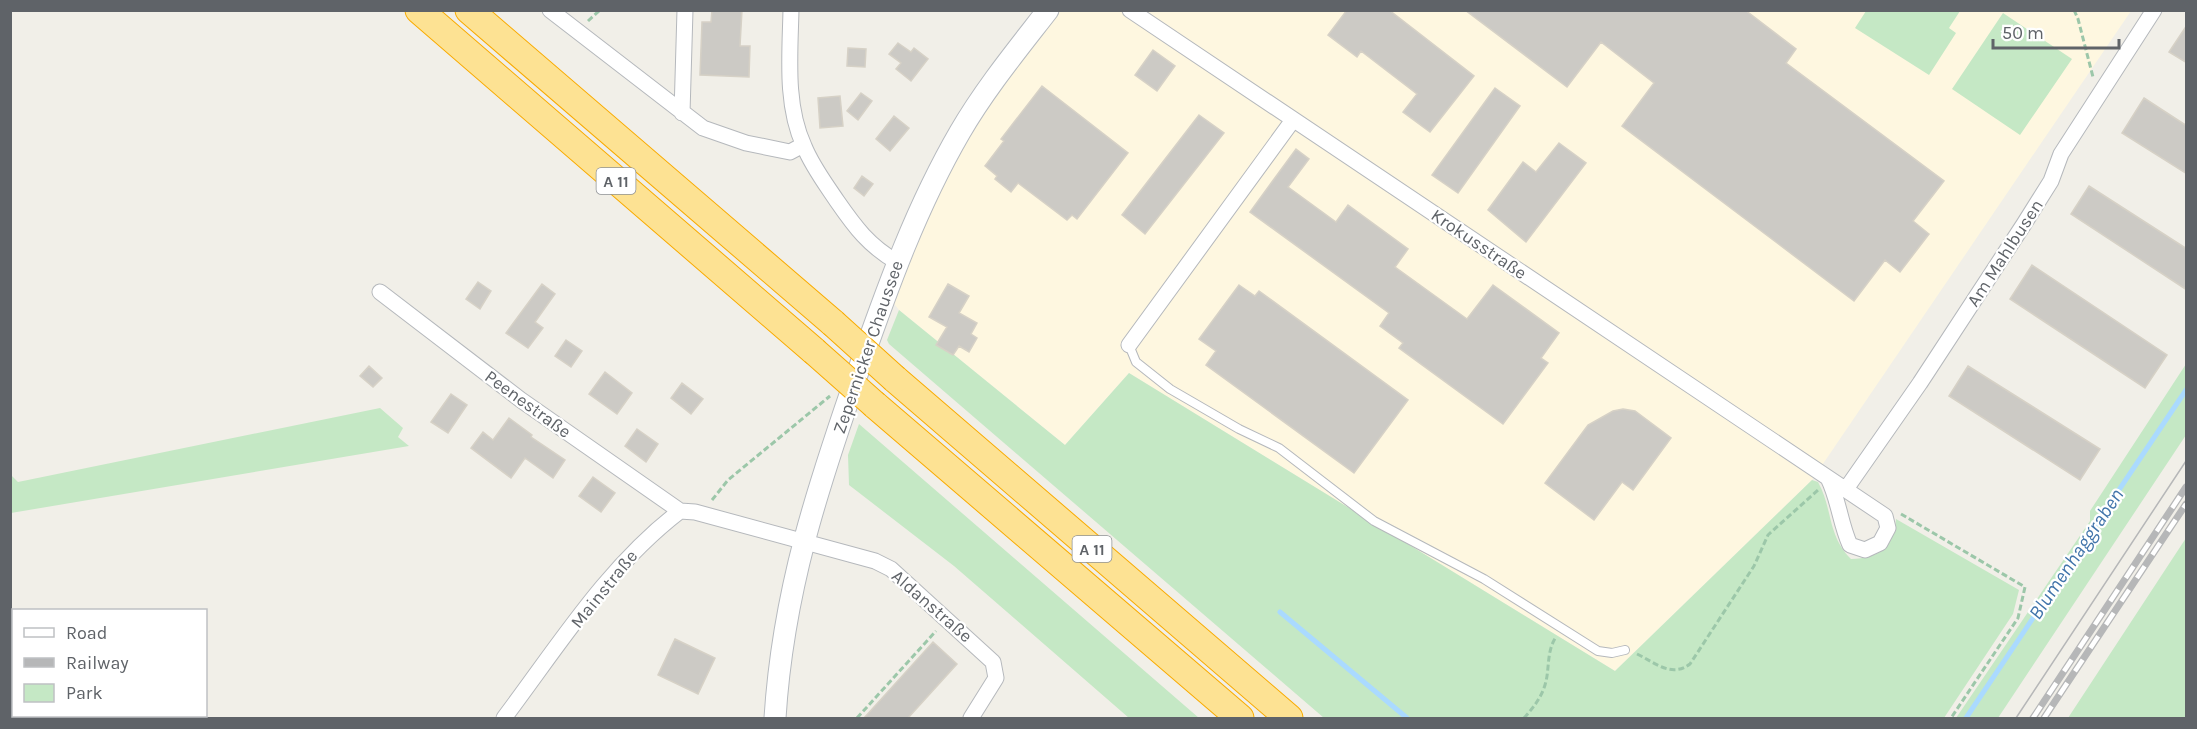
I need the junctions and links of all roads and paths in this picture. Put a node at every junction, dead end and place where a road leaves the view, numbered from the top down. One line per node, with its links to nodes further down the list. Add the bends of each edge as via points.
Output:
1 (419, 10): 31 (highway, A 11, bridge)
2 (469, 10): 32 (highway, A 11, bridge)
3 (549, 10): 11 (street)
4 (685, 10): 11 (street)
5 (791, 10): 13 (street, via 790,79)
6 (1048, 10): 14 (main road, Zepernicker Chaussee, via 960,132)
7 (1130, 10): 12 (street, Krokusstraße)
8 (2074, 10): 10 (path, via 2093,77)
9 (2154, 10): 10 (street, Am Mahlbusen)
10 (2102, 91): 19 (street, Am Mahlbusen, via 2061,154 2051,181 1972,304)
11 (682, 113): 13 (street, via 702,128 746,143 790,152)
12 (1293, 120): 16 (street); 18 (street, Krokusstraße)
13 (803, 145): 14 (street, via 858,233)
14 (897, 262): 23 (main road, Zepernicker Chaussee)
15 (380, 292): 21 (street, Peenestraße, via 521,400)
16 (1129, 345): 25 (lane, via 1137,362 1170,389 1280,448 1374,521 1484,579)
17 (831, 394): 22 (path, via 728,480)
18 (1828, 478): 19 (street, Krokusstraße); 19 (street, Krokusstraße, via 1850,545 1865,550 1880,543 1888,528 1885,516); 26 (path, via 1768,534 1754,566 1690,664 1681,671 1671,671)
19 (1846, 489)
20 (1895, 509): 34 (path, via 2025,587 2018,618)
21 (680, 511): 22 (street); 27 (street, Mainstraße, via 608,578)
22 (701, 514): 23 (street)
23 (802, 542): 28 (main road, Zepernicker Chaussee, via 778,664); 30 (street, Aldanstraße, via 884,565 988,655 997,670 996,678)
24 (940, 626): 29 (path)
25 (1563, 628): 26 (lane, via 1598,651); 33 (path, via 1552,643 1546,684)
26 (1624, 650)
27 (504, 718)
28 (775, 718)
29 (856, 718)
30 (971, 718)
31 (1240, 718)
32 (1289, 718)
33 (1524, 718)
34 (1951, 718)

